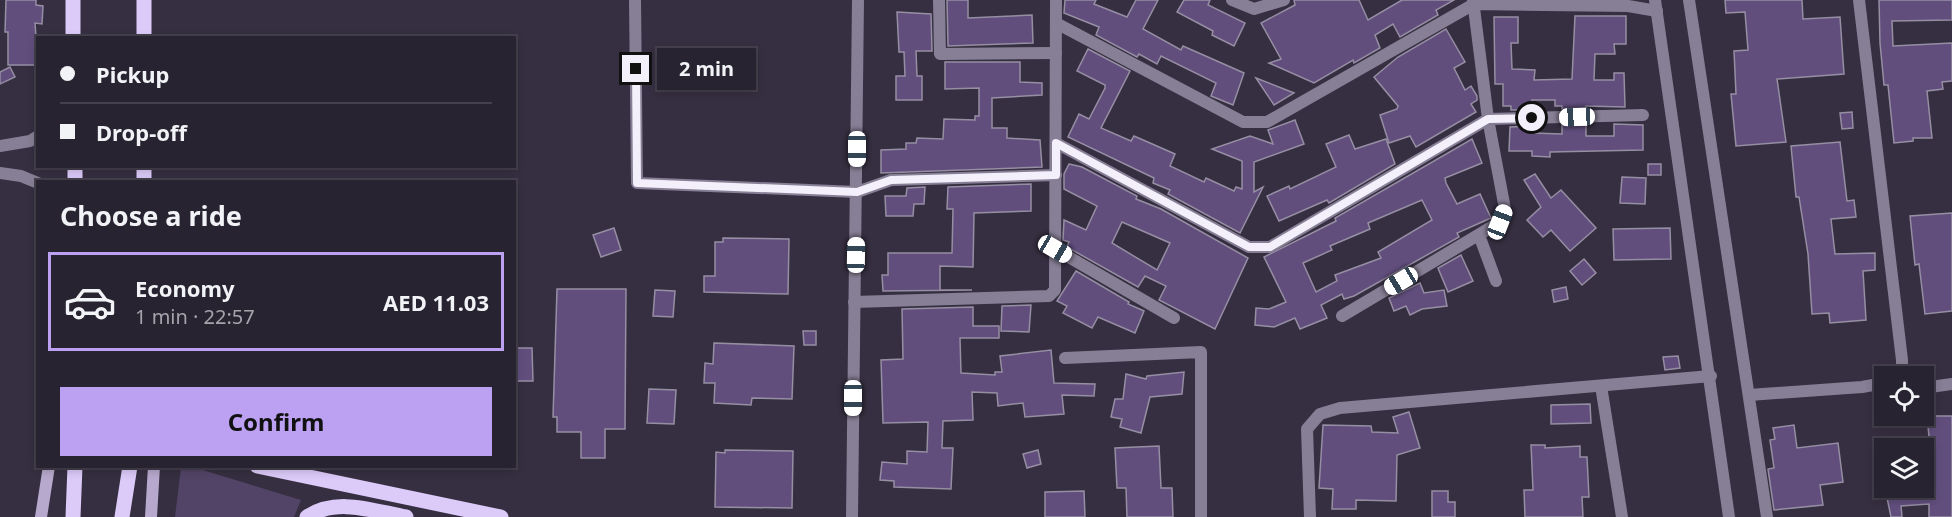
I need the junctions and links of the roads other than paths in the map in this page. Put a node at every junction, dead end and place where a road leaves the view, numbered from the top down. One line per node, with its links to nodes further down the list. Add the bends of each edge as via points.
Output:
1 (73, 0): 14 (main road)
2 (144, 0): 15 (main road)
3 (635, 0): 25 (street, via 637,183)
4 (858, 0): 25 (street)
5 (939, 0): 16 (street, via 940,54)
6 (1056, 0): 13 (street)
7 (1232, 0): 8 (street, via 1254,9)
8 (1284, 0)
9 (1689, 0): 39 (street)
10 (1859, 0): 33 (street)
11 (1473, 2): 12 (street); 13 (street, via 1266,122 1243,122); 18 (street)
12 (1656, 5): 34 (street)
13 (1056, 23): 16 (street)
14 (73, 36)
15 (144, 36)
16 (1056, 53): 20 (street)
17 (1643, 115): 18 (street)
18 (1488, 119): 20 (street, via 1270,247 1249,247); 26 (street, via 1505,209 1500,222)
19 (36, 137): 21 (street)
20 (1056, 143): 23 (street)
21 (0, 146)
22 (0, 173): 24 (street)
23 (1056, 175): 25 (street, via 891,180); 27 (street)
24 (36, 182)
25 (857, 192): 29 (street)
26 (1479, 234): 28 (street); 30 (street)
27 (1055, 249): 29 (street, via 1055,290 1049,296); 31 (street)
28 (1496, 281)
29 (854, 302): 52 (street)
30 (1342, 316)
31 (1174, 318)
32 (1065, 358): 53 (street, via 1201,352)
33 (1902, 366)
34 (1711, 376): 37 (street); 56 (street)
35 (1952, 384): 38 (street)
36 (1874, 385): 39 (street)
37 (1601, 386): 54 (street, via 1340,408 1320,414 1307,429); 55 (street)
38 (1934, 386)
39 (1749, 394): 57 (street)
40 (49, 468): 45 (main road)
41 (75, 468): 46 (main road)
42 (130, 468): 47 (main road)
43 (154, 468): 48 (main road)
44 (267, 468): 51 (main road)
45 (41, 517)
46 (73, 517)
47 (122, 517)
48 (151, 517)
49 (307, 517): 50 (main road, via 321,509 349,506)
50 (406, 517)
51 (501, 517)
52 (852, 517)
53 (1201, 517)
54 (1310, 517)
55 (1622, 517)
56 (1729, 517)
57 (1767, 517)

